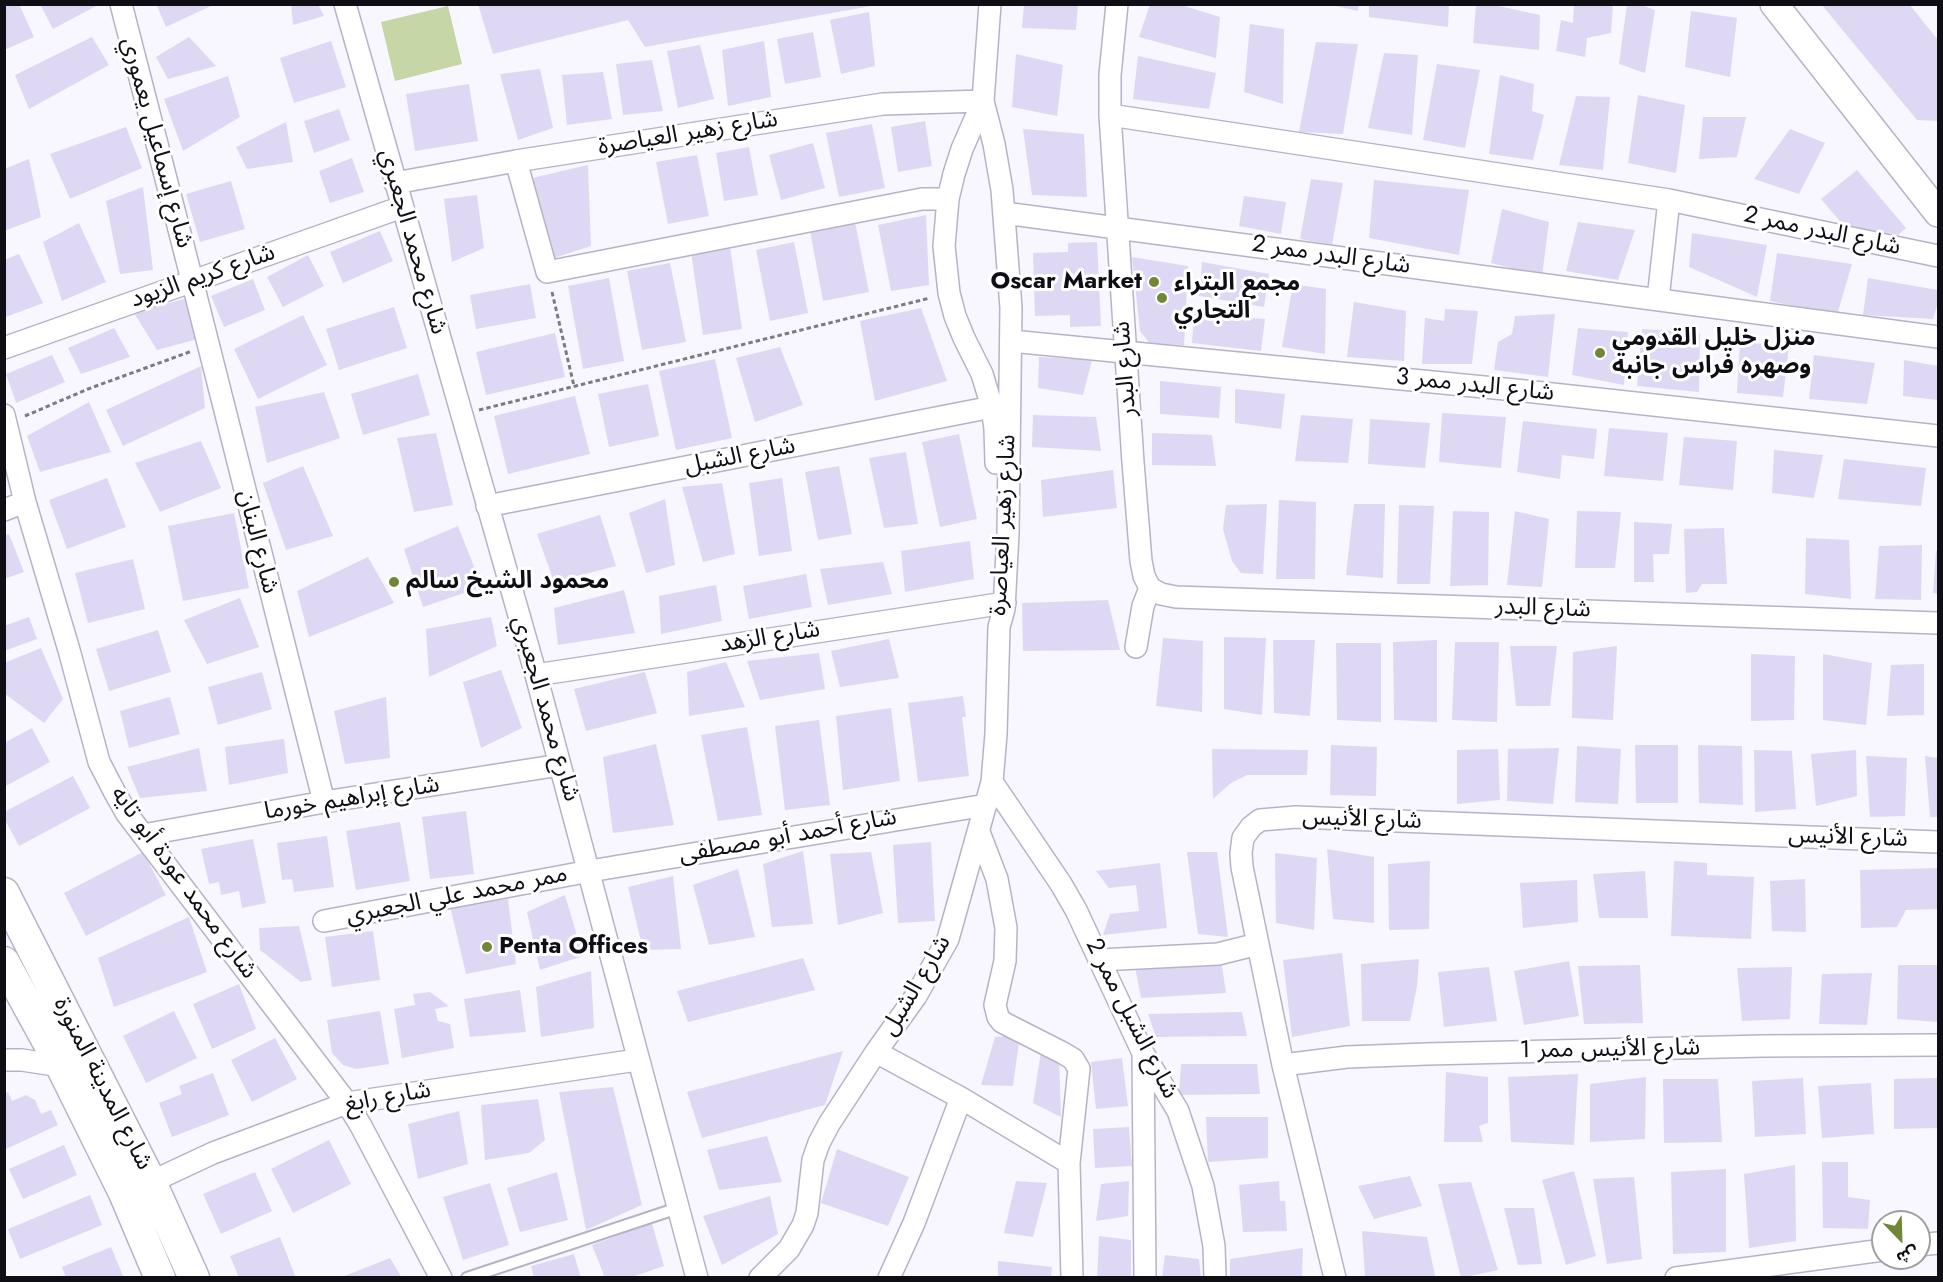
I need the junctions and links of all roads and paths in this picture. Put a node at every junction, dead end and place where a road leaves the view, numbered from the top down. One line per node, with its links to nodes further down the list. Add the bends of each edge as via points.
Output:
1 (121, 4): 18 (street, شارع إسماعيل يعموري)
2 (345, 4): 9 (street, شارع محمد الجعبري)
3 (990, 4): 6 (street, شارع زهير العياصرة)
4 (1117, 4): 7 (street, شارع البدر)
5 (1774, 4): 14 (street)
6 (983, 101): 8 (street, شارع زهير العياصرة, via 883,104); 10 (street, شارع زهير العياصرة, via 962,149); 13 (street, شارع زهير العياصرة, via 999,167)
7 (1110, 115): 11 (street, شارع البدر ممر 2); 15 (street, شارع البدر)
8 (516, 161): 9 (street, شارع زهير العياصرة); 17 (street)
9 (395, 183): 12 (street, شارع محمد الجعبري)
10 (948, 199): 17 (street, via 921,199); 19 (street, شارع زهير العياصرة, via 944,246)
11 (1669, 200): 16 (street, شارع البدر ممر 2); 20 (street)
12 (402, 207): 18 (street, شارع كريم الزيود); 28 (street, شارع محمد الجعبري)
13 (1004, 213): 15 (street, شارع البدر ممر 2); 22 (street, شارع زهير العياصرة)
14 (1938, 213)
15 (1119, 228): 20 (street, شارع البدر ممر 2); 25 (street, شارع البدر)
16 (1938, 256)
17 (547, 272): 26 (path)
18 (192, 280): 23 (street, شارع البنان); 24 (street, شارع كريم الزيود)
19 (949, 293): 26 (path); 27 (street, شارع زهير العياصرة)
20 (1658, 299): 21 (street, شارع البدر ممر 2)
21 (1938, 337)
22 (1011, 340): 25 (street, شارع البدر ممر 3); 31 (street, شارع زهير العياصرة)
23 (208, 346): 29 (path); 43 (street, شارع البنان)
24 (4, 348)
25 (1124, 350): 30 (street, شارع البدر ممر 3); 35 (street, شارع البدر, via 1141,561)
26 (574, 386): 28 (path)
27 (992, 407): 31 (street, شارع زهير العياصرة); 33 (street, شارع الشبل)
28 (461, 414): 33 (street, شارع محمد الجعبري)
29 (6, 419): 32 (street, شارع محمد عودة أبو تايه)
30 (1938, 436)
31 (1003, 473): 36 (street, شارع زهير العياصرة)
32 (25, 502): 34 (street); 46 (street, شارع محمد عودة أبو تايه, via 99,762)
33 (487, 506): 40 (street, شارع محمد الجعبري)
34 (4, 510)
35 (1150, 588): 37 (street, شارع البدر, via 1176,597); 39 (street)
36 (998, 603): 38 (street, شارع زهير العياصرة); 40 (street, شارع الزهد)
37 (1938, 623)
38 (999, 627): 42 (street, شارع الشبل)
39 (1136, 647)
40 (536, 675): 41 (street, شارع محمد الجعبري)
41 (560, 765): 43 (street, شارع إبراهيم خورما); 48 (street, شارع محمد الجعبري)
42 (992, 783): 44 (street, شارع الشبل); 52 (street, شارع الشبل ممر 2, via 1061,884)
43 (324, 802): 46 (street, شارع إبراهيم خورما)
44 (986, 805): 45 (street, شارع الشبل); 48 (street, شارع أحمد أبو مصطفى)
45 (979, 832): 55 (street, شارع الشبل, via 948,939 916,996); 63 (street, via 998,879 1006,928 1005,961 996,1005 998,1017 1073,1059 1079,1069)
46 (143, 836): 62 (street, شارع محمد عودة أبو تايه)
47 (1938, 842): 51 (street, شارع الأنيس, via 1693,831 1260,820 1244,838 1241,854)
48 (590, 870): 50 (street, ممر محمد علي الجعبري); 58 (street, شارع محمد الجعبري)
49 (4, 893): 64 (main road, شارع المدينة المنورة)
50 (324, 921)
51 (1258, 945): 52 (street, via 1218,954); 59 (street, شارع الأنيس)
52 (1099, 960): 56 (street, شارع الشبل ممر 2)
53 (4, 962): 60 (main road, شارع المدينة المنورة)
54 (1938, 1045): 59 (street, شارع الأنيس ممر 1, via 1427,1054 1347,1057)
55 (876, 1052): 61 (street); 72 (street, شارع الشبل, via 819,1143 813,1160 807,1213 798,1235)
56 (1143, 1053): 75 (street); 76 (street, شارع الشبل ممر 2, via 1178,1111 1189,1140 1203,1185 1214,1246)
57 (4, 1060): 60 (street)
58 (638, 1060): 62 (street, شارع رابغ); 65 (street, شارع محمد الجعبري)
59 (1283, 1065): 77 (street, شارع الأنيس)
60 (61, 1066): 67 (main road, شارع المدينة المنورة, via 124,1193)
61 (961, 1098): 63 (street); 73 (street)
62 (347, 1103): 64 (street, شارع رابغ, via 213,1153); 69 (street, شارع محمد عودة أبو تايه)
63 (1069, 1163): 74 (street)
64 (151, 1182): 68 (main road, شارع المدينة المنورة)
65 (678, 1208): 70 (lane); 71 (street, شارع محمد الجعبري)
66 (1871, 1252): 78 (street)
67 (160, 1278)
68 (194, 1278)
69 (441, 1278)
70 (467, 1278)
71 (697, 1278)
72 (760, 1278)
73 (889, 1278)
74 (1072, 1278)
75 (1145, 1278)
76 (1215, 1278)
77 (1335, 1278)
78 (1676, 1278)

